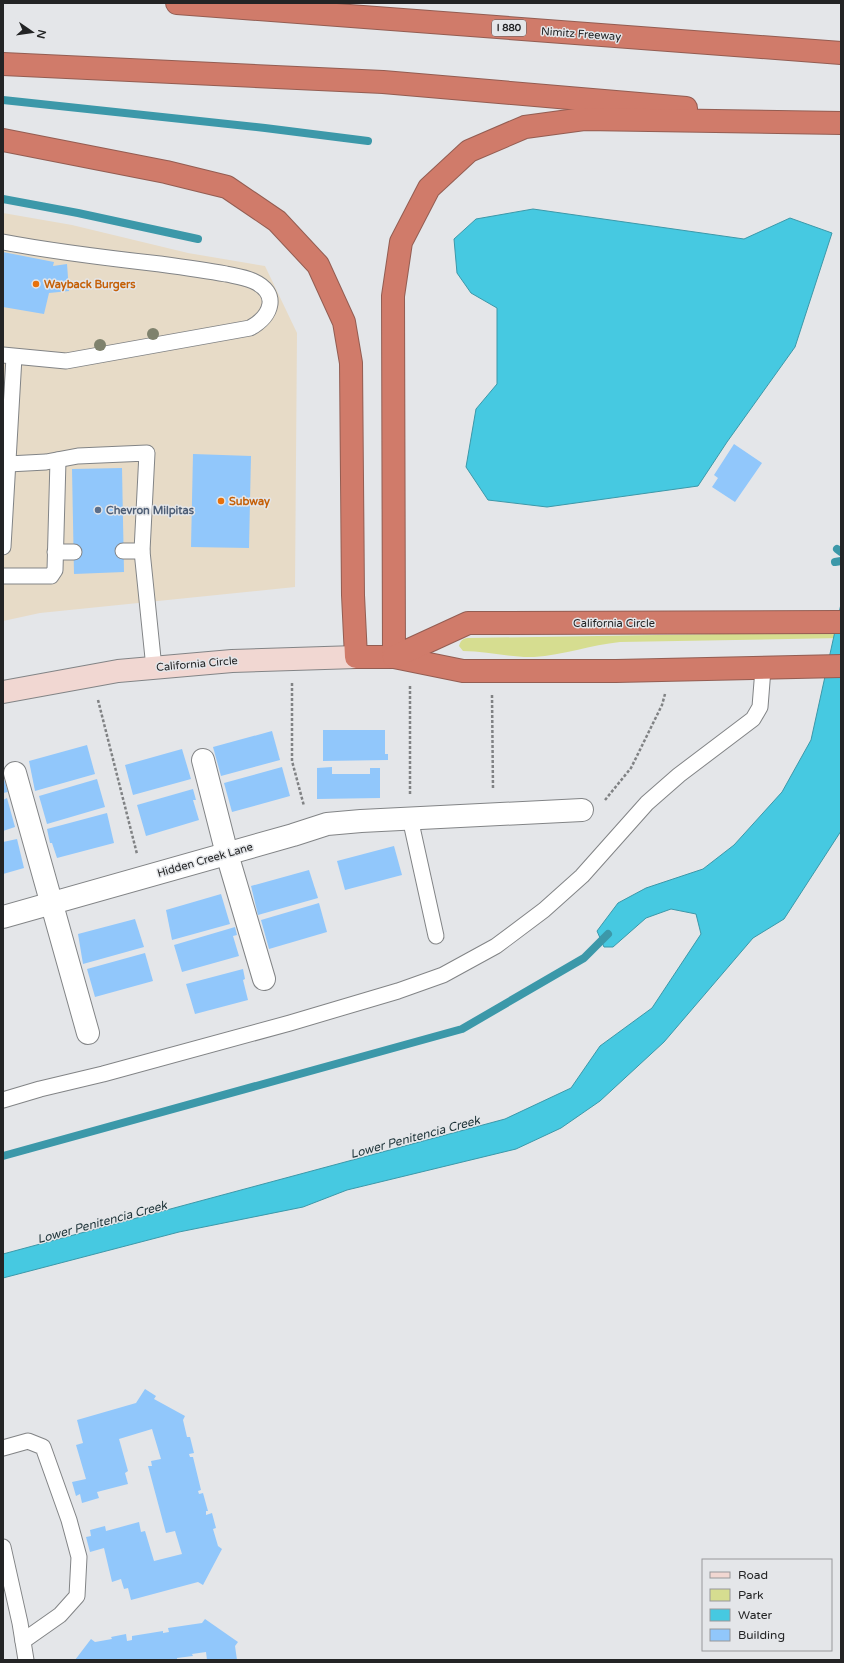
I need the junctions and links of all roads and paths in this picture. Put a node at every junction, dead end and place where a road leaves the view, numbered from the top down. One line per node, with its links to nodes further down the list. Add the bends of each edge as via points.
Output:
1 (177, 3): 2 (highway, Nimitz Freeway / I 880)
2 (841, 54)
3 (3, 64): 4 (highway, via 383,82)
4 (841, 122): 18 (highway, via 584,119 525,127 469,151 429,188 401,242 393,296)
5 (3, 140): 17 (highway, via 166,172 227,187 278,221 318,266 344,322 351,363)
6 (3, 242): 7 (lane, via 56,252 204,270 254,281 268,294 271,305 268,313 250,328 66,361)
7 (8, 356): 9 (lane)
8 (58, 460): 9 (lane); 12 (lane, via 78,456 147,453); 13 (lane)
9 (8, 464): 10 (lane)
10 (3, 547)
11 (123, 551): 12 (lane)
12 (142, 551): 21 (lane)
13 (55, 552): 14 (lane); 15 (lane, via 51,576)
14 (74, 552)
15 (3, 576)
16 (841, 622): 18 (highway, California Circle, via 468,623)
17 (356, 657): 18 (highway, California Circle); 19 (street, California Circle)
18 (402, 658): 24 (highway, California Circle, via 463,672); 31 (path)
19 (292, 659): 21 (street, California Circle); 32 (path, via 292,762)
20 (841, 666): 22 (highway, California Circle)
21 (154, 668): 25 (street, California Circle)
22 (764, 669): 23 (highway, California Circle); 40 (lane, via 760,708 753,719 679,775 647,803 582,876 544,910 496,946 443,975 398,992)
23 (672, 670): 24 (highway, California Circle); 29 (path, via 662,705 631,768 598,808)
24 (492, 672): 30 (path)
25 (91, 676): 26 (street, California Circle); 34 (path)
26 (3, 692)
27 (203, 760): 33 (street)
28 (15, 773): 35 (street)
29 (582, 810): 30 (street, Hidden Creek Lane)
30 (493, 814): 31 (street, Hidden Creek Lane)
31 (410, 818): 32 (street, Hidden Creek Lane, via 327,824); 37 (lane)
32 (311, 830): 33 (street, Hidden Creek Lane)
33 (227, 854): 34 (street, Hidden Creek Lane); 38 (street)
34 (143, 878): 35 (street, Hidden Creek Lane)
35 (52, 903): 36 (street, Hidden Creek Lane); 39 (street)
36 (3, 917)
37 (436, 936)
38 (264, 979)
39 (88, 1033)
40 (3, 1100)
41 (3, 1448): 43 (lane, via 28,1441 43,1447 69,1520 79,1557 77,1596 60,1615)
42 (3, 1547): 43 (lane)
43 (23, 1641): 44 (lane)
44 (26, 1660)

